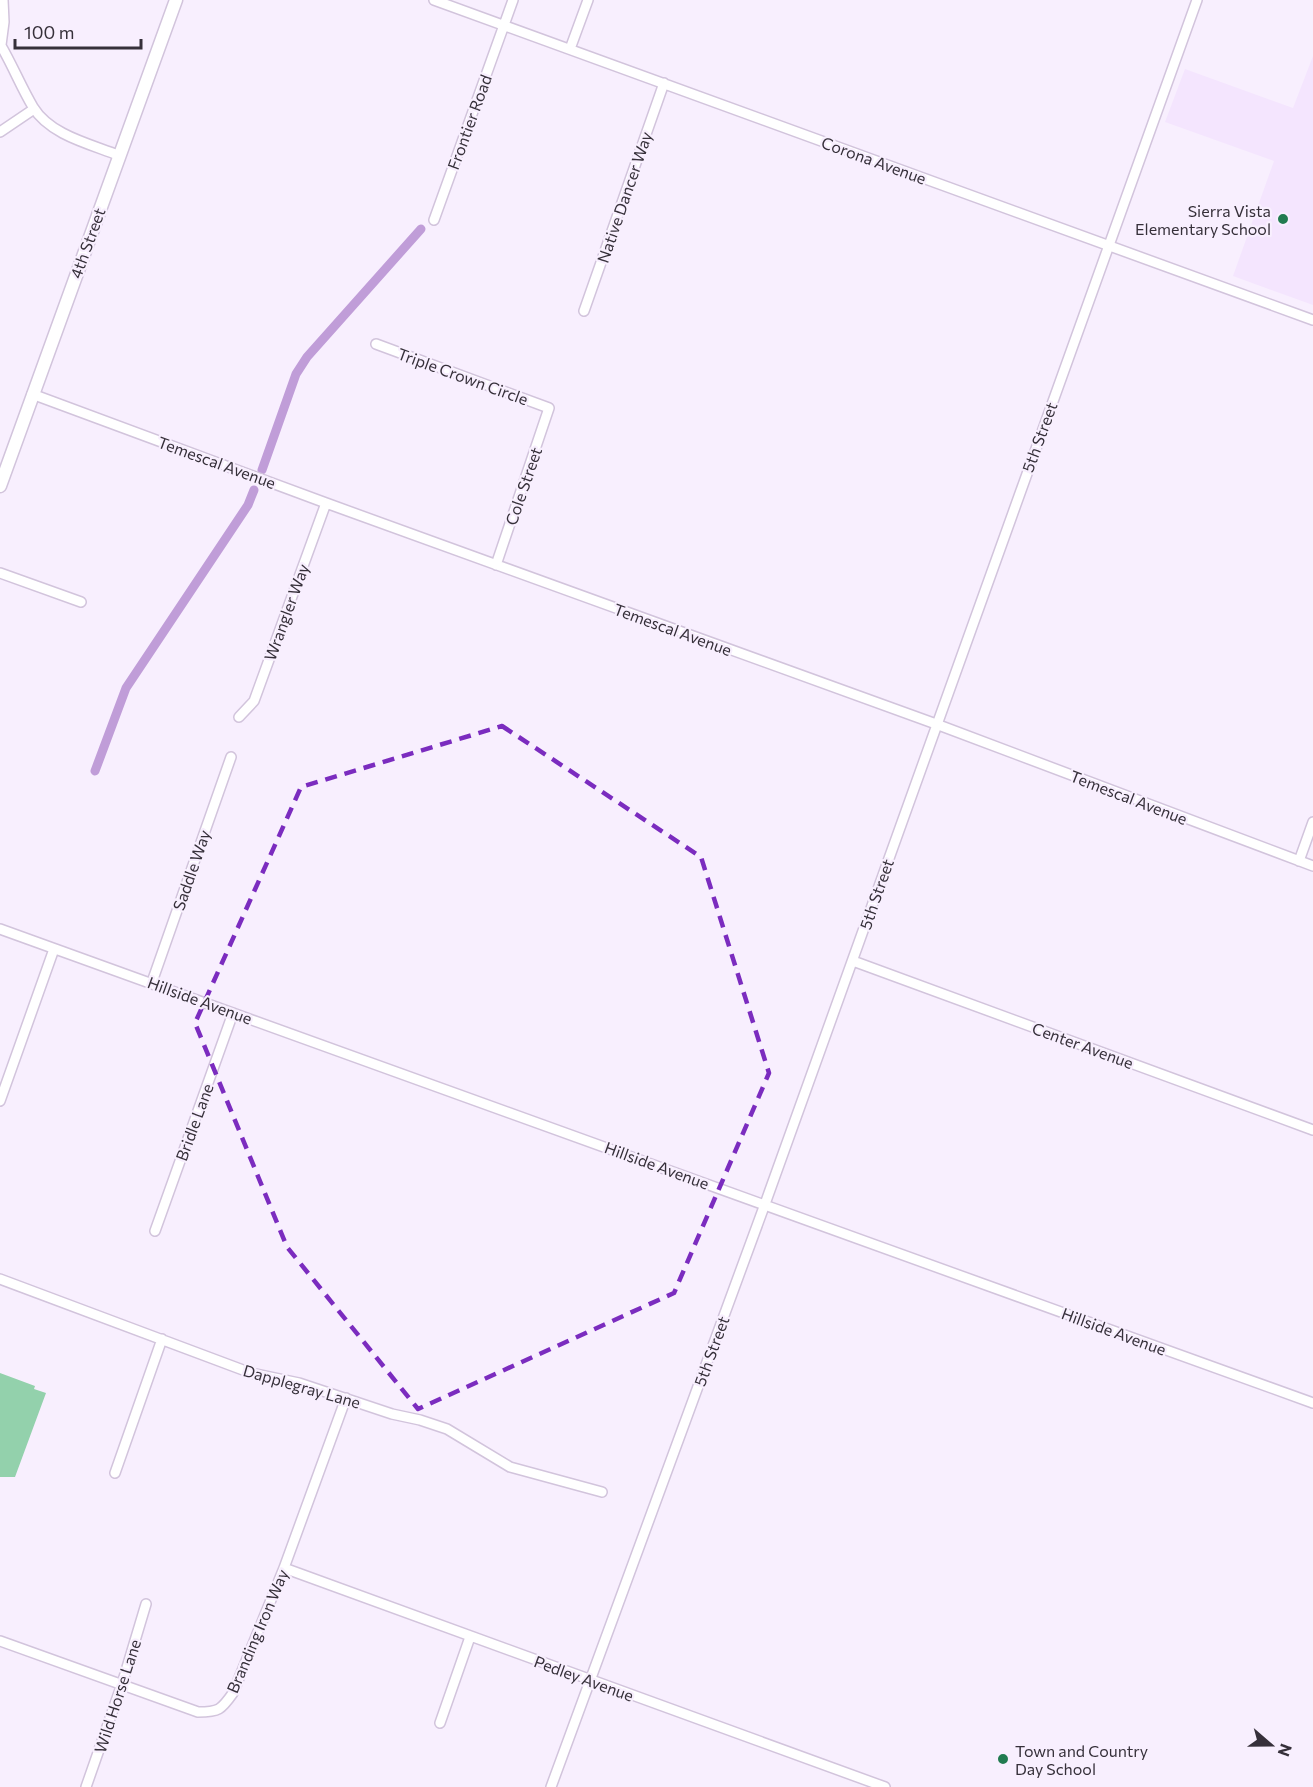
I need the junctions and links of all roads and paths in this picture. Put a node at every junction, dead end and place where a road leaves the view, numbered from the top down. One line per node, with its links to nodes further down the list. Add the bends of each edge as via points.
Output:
1 (3, 0): 8 (street)
2 (176, 0): 13 (street, 4th Street)
3 (434, 0): 7 (street, Corona Avenue)
4 (513, 0): 7 (street, Frontier Road)
5 (588, 0): 9 (street)
6 (1197, 0): 15 (street, 5th Street)
7 (504, 25): 9 (street, Corona Avenue); 14 (street, Frontier Road)
8 (0, 44): 11 (street)
9 (570, 49): 10 (street, Corona Avenue)
10 (664, 83): 15 (street, Corona Avenue); 16 (street, Native Dancer Way)
11 (34, 109): 12 (street); 13 (street, via 71,138)
12 (0, 132)
13 (118, 155): 19 (street, 4th Street)
14 (434, 220)
15 (1108, 246): 17 (street, Corona Avenue); 27 (street, 5th Street)
16 (584, 311)
17 (1313, 320)
18 (376, 344): 20 (street, Triple Crown Circle)
19 (32, 394): 21 (street, 4th Street); 22 (street, Temescal Avenue)
20 (549, 408): 23 (street, Cole Street)
21 (0, 486)
22 (326, 503): 23 (street, Temescal Avenue); 26 (street, Wrangler Way, via 254,701)
23 (496, 565): 27 (street, Temescal Avenue)
24 (0, 573): 25 (street)
25 (81, 602)
26 (238, 717)
27 (936, 724): 30 (street, Temescal Avenue); 34 (street, 5th Street)
28 (231, 757): 35 (street, Saddle Way)
29 (1313, 822): 30 (street)
30 (1299, 861): 31 (street, Temescal Avenue)
31 (1313, 866)
32 (0, 929): 33 (street, Hillside Avenue)
33 (54, 949): 35 (street, Hillside Avenue); 37 (street)
34 (853, 961): 38 (street, Center Avenue); 39 (street, 5th Street)
35 (152, 982): 36 (street, Hillside Avenue)
36 (233, 1013): 39 (street, Hillside Avenue); 40 (street, Bridle Lane)
37 (0, 1101)
38 (1313, 1130)
39 (765, 1204): 44 (street, Hillside Avenue); 51 (street, 5th Street)
40 (155, 1231)
41 (0, 1279): 42 (street, Dapplegray Lane)
42 (162, 1339): 43 (street, Dapplegray Lane, via 251,1373); 45 (street)
43 (346, 1398): 46 (street, Dapplegray Lane, via 447,1429 510,1467); 47 (street, Branding Iron Way)
44 (1313, 1403)
45 (115, 1473)
46 (602, 1492)
47 (284, 1568): 49 (street, Pedley Avenue); 52 (street, Branding Iron Way, via 233,1693 222,1709 198,1712)
48 (146, 1604): 52 (street, Wild Horse Lane)
49 (470, 1637): 51 (street, Pedley Avenue); 53 (street)
50 (0, 1641): 52 (street, Branding Iron Way)
51 (589, 1680): 55 (street, 5th Street); 56 (street, Pedley Avenue)
52 (122, 1684): 54 (street, Wild Horse Lane)
53 (440, 1723)
54 (86, 1787)
55 (551, 1787)
56 (885, 1787)

